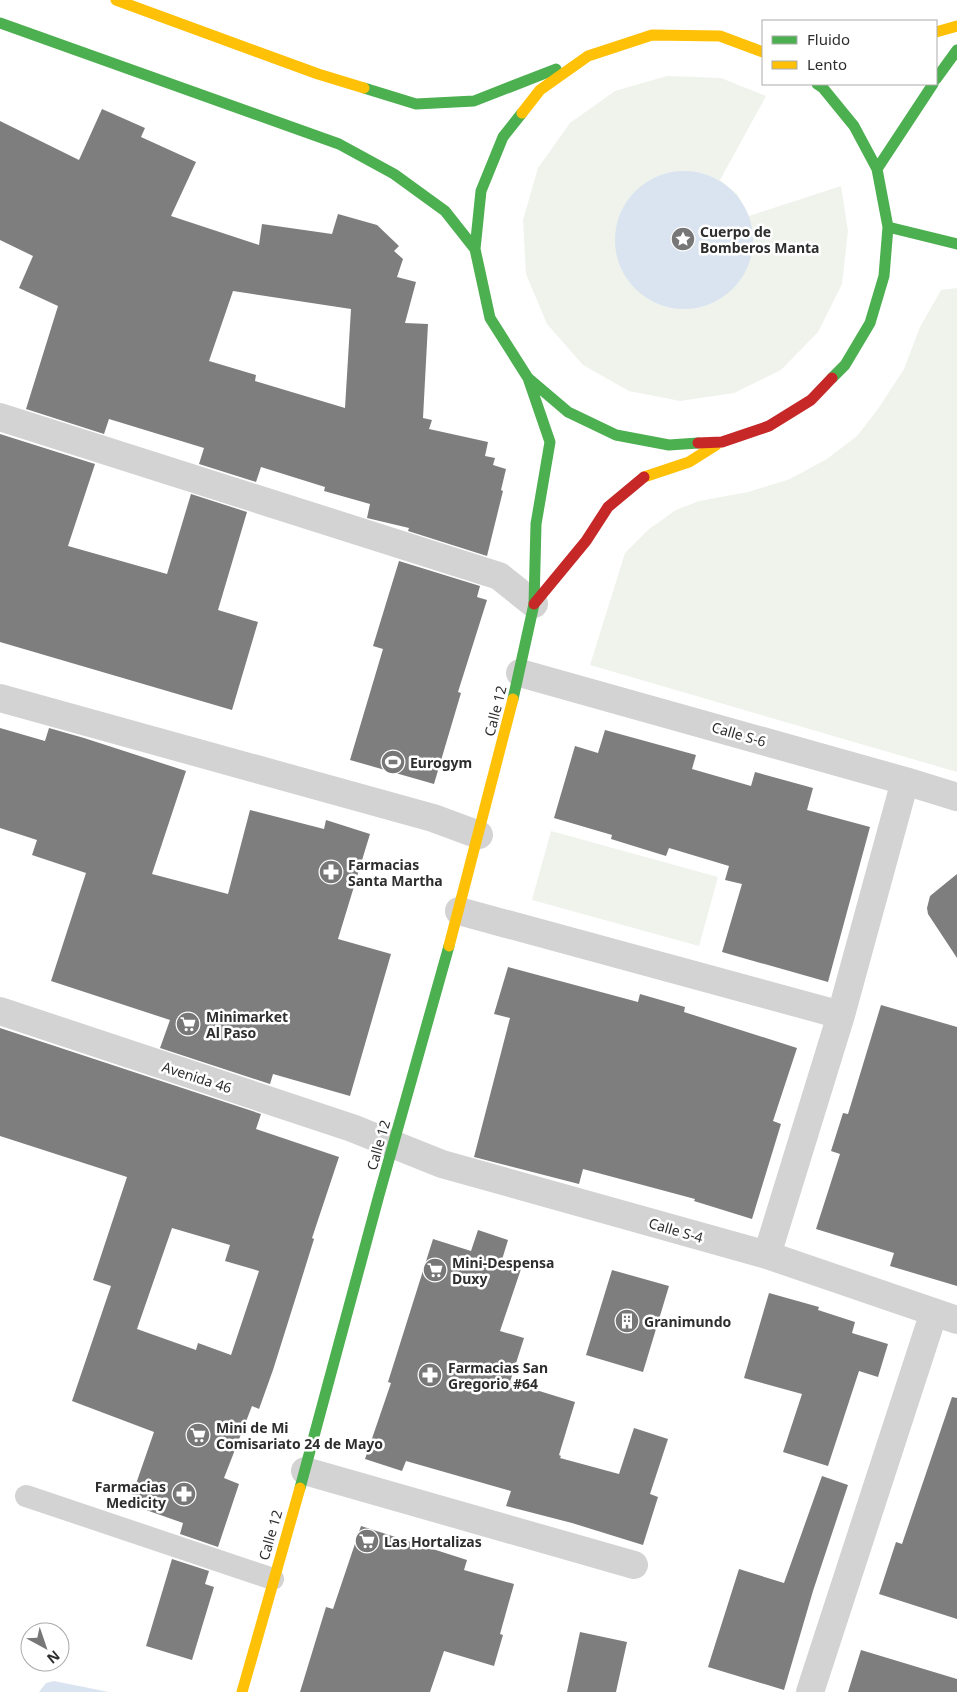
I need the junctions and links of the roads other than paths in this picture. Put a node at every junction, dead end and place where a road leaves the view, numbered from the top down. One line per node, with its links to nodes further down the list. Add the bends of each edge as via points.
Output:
1 (116, 0): 7 (main road, via 318,74 416,104 474,101)
2 (0, 23): 14 (main road, via 339,144 394,174 445,211)
3 (957, 26): 4 (main road)
4 (937, 32)
5 (957, 50): 8 (main road)
6 (762, 52): 7 (main road, via 720,36 652,35)
7 (588, 56): 14 (main road, via 540,90 503,136 481,191)
8 (937, 78)
9 (818, 85): 11 (main road, via 854,126)
10 (932, 85): 11 (main road)
11 (877, 169): 12 (main road)
12 (888, 227): 13 (main road); 17 (main road, via 884,276 870,323 845,365 810,400 769,426)
13 (957, 244)
14 (475, 249): 15 (main road, via 490,318)
15 (528, 378): 17 (main road, via 568,412 616,435 669,445); 18 (main road, Calle 12, via 550,442 536,524)
16 (0, 417): 18 (street, via 499,576)
17 (722, 442): 18 (main road, Calle 12, via 689,462 648,475 608,507 586,541)
18 (534, 604): 19 (main road, Calle 12)
19 (520, 673): 21 (street, Calle S-6); 23 (main road, Calle 12)
20 (0, 698): 23 (street, via 433,818)
21 (905, 781): 22 (street, Calle S-6); 26 (street)
22 (957, 797)
23 (479, 835): 24 (main road, Calle 12)
24 (459, 911): 26 (street); 27 (main road, Calle 12)
25 (0, 1011): 27 (street, Avenida 46, via 352,1128)
26 (841, 1015): 28 (street)
27 (394, 1145): 28 (street, Calle S-4, via 442,1164); 30 (main road, Calle 12)
28 (766, 1255): 29 (street, Calle S-4)
29 (945, 1316): 35 (street)
30 (305, 1471): 32 (street); 33 (main road, Calle 12)
31 (26, 1496): 33 (lane)
32 (634, 1566)
33 (273, 1579): 34 (main road, Calle 12)
34 (242, 1692)
35 (810, 1692)

